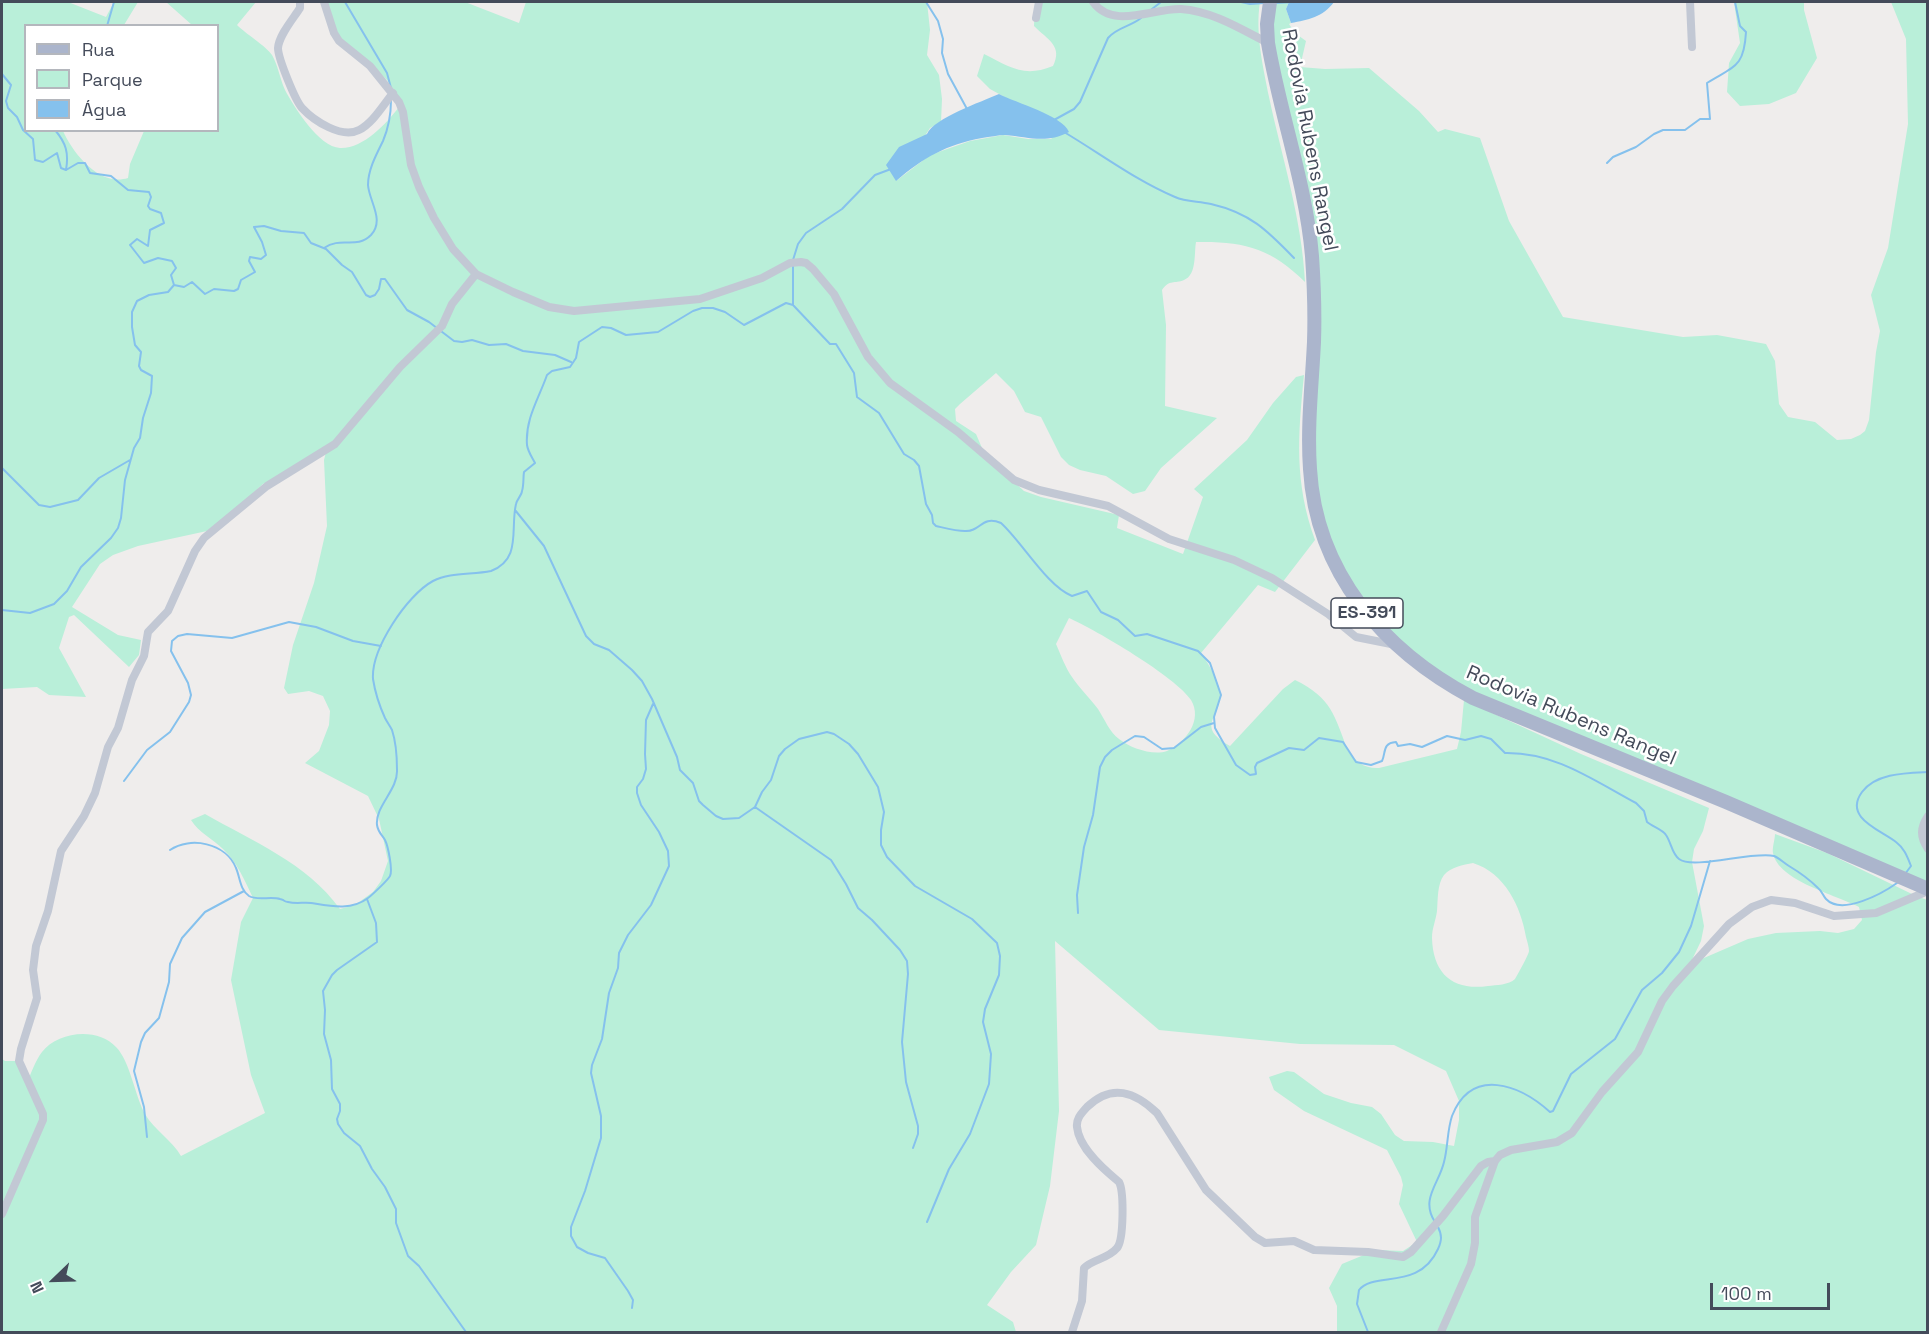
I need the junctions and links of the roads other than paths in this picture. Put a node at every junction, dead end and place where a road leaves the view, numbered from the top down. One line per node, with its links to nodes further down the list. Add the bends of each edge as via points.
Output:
1 (300, 2): 10 (street, via 278,52 297,100 310,116 339,132 357,131 368,125)
2 (324, 2): 10 (street, via 339,41 370,66)
3 (1038, 2): 7 (street)
4 (1092, 2): 8 (street, via 1110,15 1147,15 1178,9 1196,12 1221,19)
5 (1270, 2): 8 (main road, Rodovia Rubens Rangel / ES-391)
6 (1690, 2): 9 (street)
7 (1036, 18)
8 (1268, 43): 12 (main road, Rodovia Rubens Rangel / ES-391, via 1312,254 1315,299 1309,449 1316,509 1337,568 1364,610)
9 (1692, 47)
10 (393, 93): 11 (street, via 402,107 411,165 419,187 459,258)
11 (476, 274): 12 (street, via 549,307 574,311 700,299 762,278 790,263 806,263 834,294 868,357 890,383 958,432 1014,480 1108,507 1169,539 1234,560 1272,578 1356,637); 17 (street, via 452,304 439,329 400,367 331,448 267,486 204,538 168,611 148,632 144,656 108,747 95,793 61,851 36,946 33,970 38,998 19,1060 43,1120)
12 (1396, 645): 15 (main road, Rodovia Rubens Rangel / ES-391, via 1429,672 1473,698)
13 (1928, 816): 14 (street, via 1921,830)
14 (1928, 849)
15 (1928, 890): 16 (street, via 1876,913 1839,916 1784,901 1757,904 1729,924 1673,986 1638,1052 1572,1133 1557,1142 1511,1150)
16 (1495, 1161): 18 (street, via 1481,1166 1443,1216 1403,1257 1368,1251 1314,1250 1294,1241 1264,1243 1206,1190 1157,1113 1129,1094 1102,1096 1080,1114 1077,1127 1083,1144 1123,1190 1122,1237 1116,1250 1084,1268 1082,1301); 19 (street, via 1475,1217 1471,1264)
17 (2, 1214)
18 (1072, 1332)
19 (1440, 1332)

